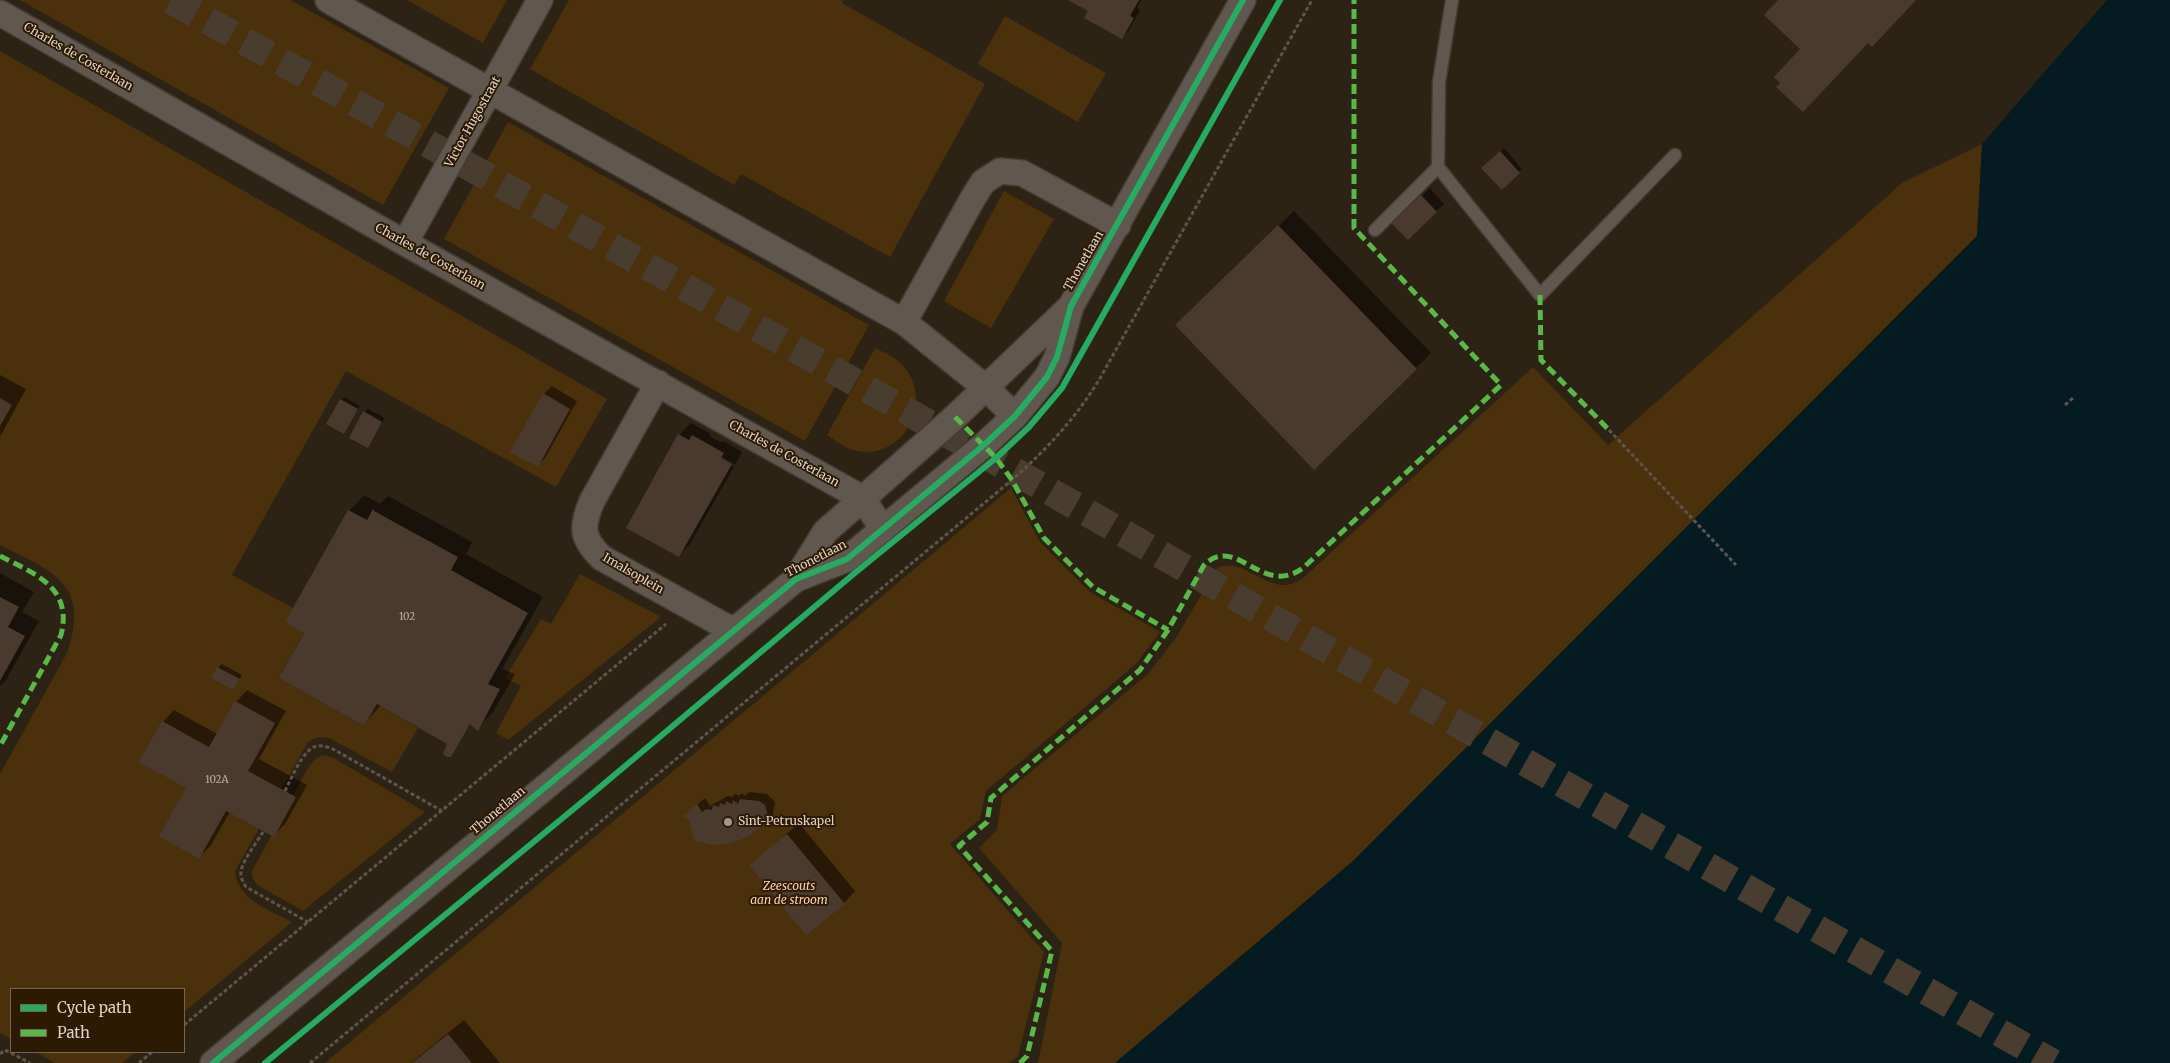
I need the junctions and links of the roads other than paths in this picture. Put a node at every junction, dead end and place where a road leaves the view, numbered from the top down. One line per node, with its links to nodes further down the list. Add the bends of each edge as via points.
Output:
1 (328, 0): 6 (street)
2 (540, 0): 6 (street, Victor Hugostraat)
3 (1243, 0): 9 (street, Thonetlaan)
4 (1452, 0): 8 (lane, via 1440,82)
5 (0, 13): 11 (street, Charles de Costerlaan)
6 (490, 91): 11 (street, Victor Hugostraat); 13 (street)
7 (1675, 155): 8 (lane, via 1540,294)
8 (1438, 167): 10 (lane)
9 (1118, 225): 12 (street, Thonetlaan); 13 (street, via 1022,174 1000,171 983,182)
10 (1375, 230)
11 (405, 243): 14 (street, Charles de Costerlaan)
12 (1072, 306): 15 (street, Thonetlaan); 16 (street, Thonetlaan, via 1057,357 1047,377)
13 (904, 322): 15 (street)
14 (658, 383): 17 (street, Charles de Costerlaan); 20 (street, Imalsoplein, via 592,501 585,517 584,532 590,546 602,558)
15 (986, 388): 16 (street); 17 (street, Thonetlaan)
16 (1015, 416): 18 (street, Thonetlaan)
17 (862, 498): 18 (street); 19 (street, Thonetlaan, via 825,532)
18 (883, 529): 19 (street, Thonetlaan, via 847,559)
19 (796, 579): 20 (street, Thonetlaan)
20 (732, 630): 21 (street, Thonetlaan)
21 (213, 1063)

